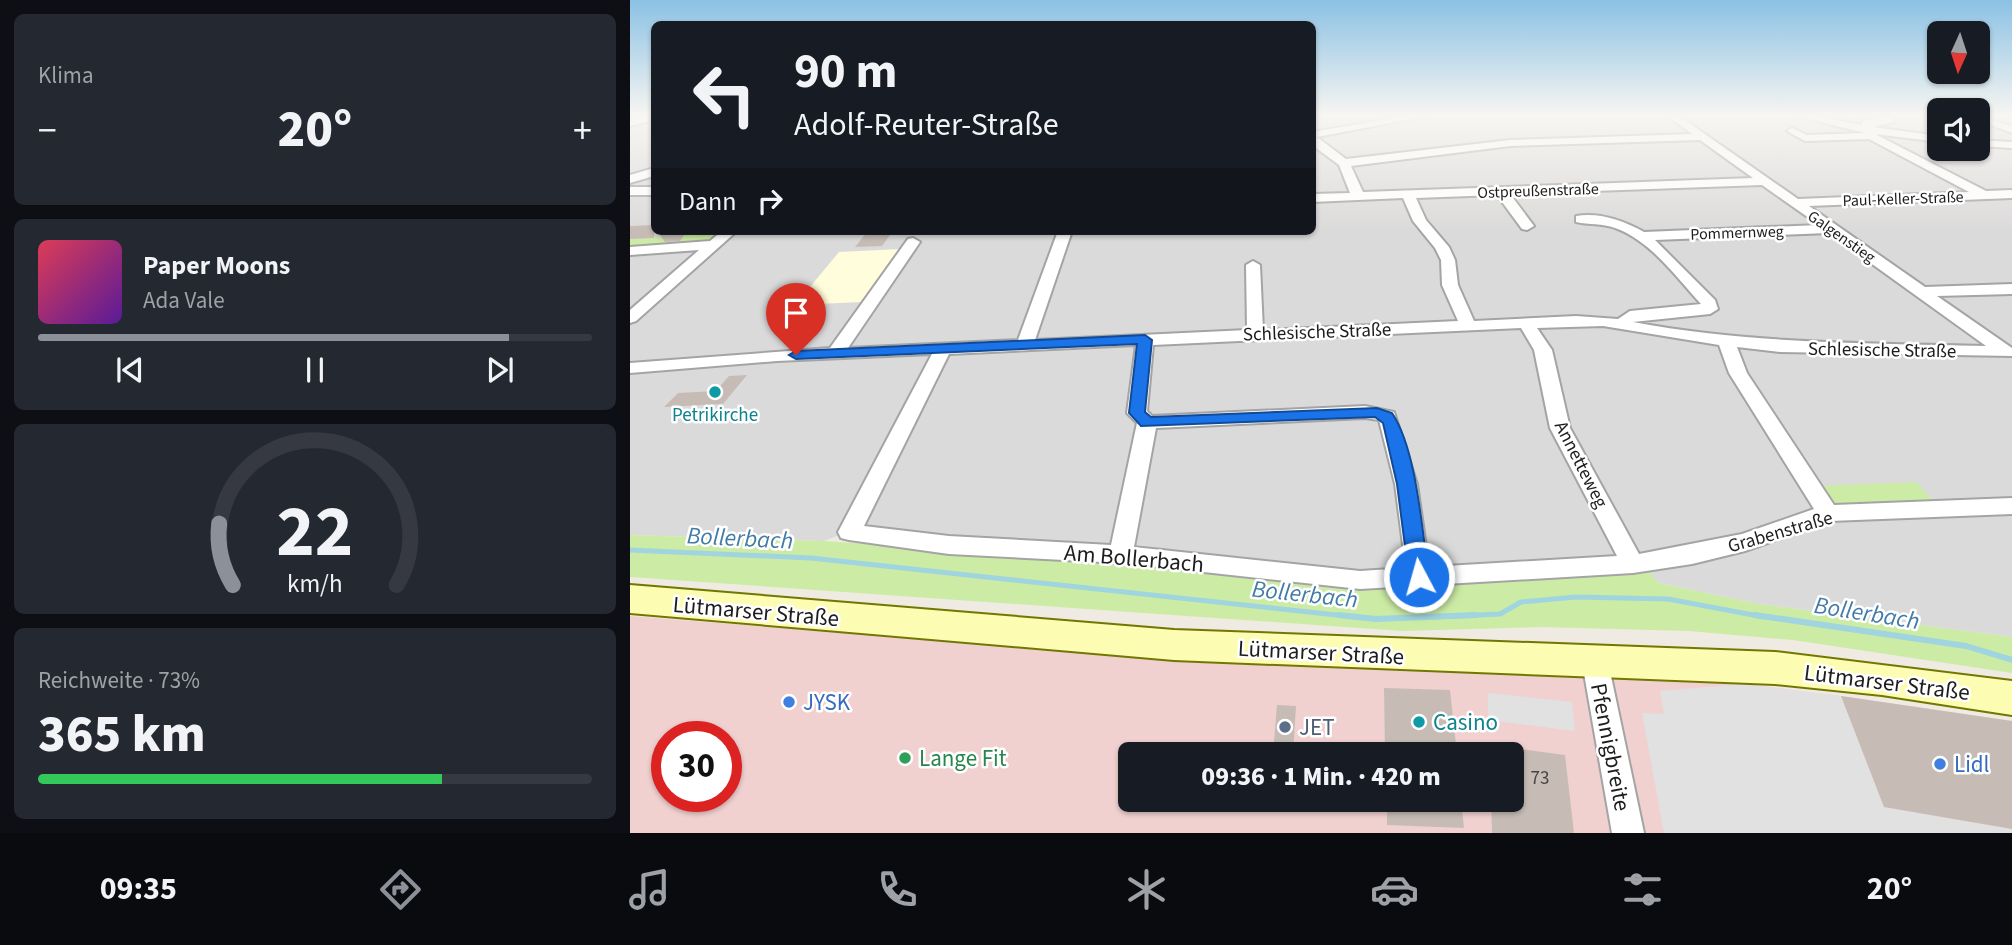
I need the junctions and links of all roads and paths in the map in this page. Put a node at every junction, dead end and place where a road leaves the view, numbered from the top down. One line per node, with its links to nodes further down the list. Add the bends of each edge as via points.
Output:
1 (1334, 155): 5 (street)
2 (1411, 155): 5 (street)
3 (1728, 155): 9 (street, Galgenstieg)
4 (1911, 155): 13 (street)
5 (1344, 163): 14 (street)
6 (630, 164): 7 (street)
7 (650, 173): 8 (street)
8 (630, 178)
9 (1764, 181): 10 (street, Ostpreußenstraße); 16 (street, Galgenstieg)
10 (1500, 191): 12 (street, Ostpreußenstraße); 18 (street)
11 (2012, 194): 13 (street, Paul-Keller-Straße)
12 (1408, 195): 14 (street, Ostpreußenstraße); 32 (street, via 1420,221 1445,253 1450,285)
13 (1984, 195): 16 (street, Paul-Keller-Straße)
14 (1358, 196): 15 (street, Ostpreußenstraße)
15 (1316, 198)
16 (1795, 203): 19 (street, Galgenstieg)
17 (1581, 219): 22 (street, Pommernweg, via 1617,221)
18 (1527, 226)
19 (1832, 229): 22 (street, Pommernweg); 28 (street, Galgenstieg)
20 (725, 235): 24 (street)
21 (1064, 235): 36 (street)
22 (1643, 236): 31 (street, Pommernweg, via 1710,309 1630,316)
23 (912, 242): 38 (street)
24 (713, 245): 25 (street); 29 (street)
25 (630, 251)
26 (1253, 265): 33 (street)
27 (2012, 289): 28 (street)
28 (1922, 292): 39 (street, Galgenstieg)
29 (630, 318)
30 (1526, 323): 31 (street, Schlesische Straße); 32 (street, Schlesische Straße); 45 (street, Annetteweg, via 1543,350 1560,428)
31 (1623, 324): 35 (street, Schlesische Straße)
32 (1468, 325): 33 (street, Schlesische Straße)
33 (1255, 333): 34 (street, Schlesische Straße)
34 (1145, 340): 36 (street, Schlesische Straße); 41 (street, via 1137,413)
35 (1726, 342): 39 (street, Schlesische Straße, via 1829,350); 43 (street, via 1738,373)
36 (1025, 345): 37 (street, Schlesische Straße)
37 (943, 349): 38 (street, Schlesische Straße); 44 (street, Am Bollerbach, via 849,531 949,545)
38 (835, 354): 40 (street, Schlesische Straße, via 679,361)
39 (2008, 354)
40 (630, 368)
41 (1147, 422): 44 (street); 46 (street, via 1377,412 1387,416 1406,484)
42 (2012, 506): 43 (street, Grabenstraße)
43 (1828, 513): 45 (street, Grabenstraße, via 1745,542)
44 (1121, 554): 46 (street, Am Bollerbach, via 1348,579)
45 (1633, 564): 46 (street, Am Bollerbach)
46 (1419, 577)
47 (630, 599): 48 (main road, Lütmarser Straße, via 1174,645)
48 (1595, 662): 49 (main road, Lütmarser Straße, via 1774,668); 50 (street, Pfennigbreite)
49 (2012, 698)
50 (1628, 833)

